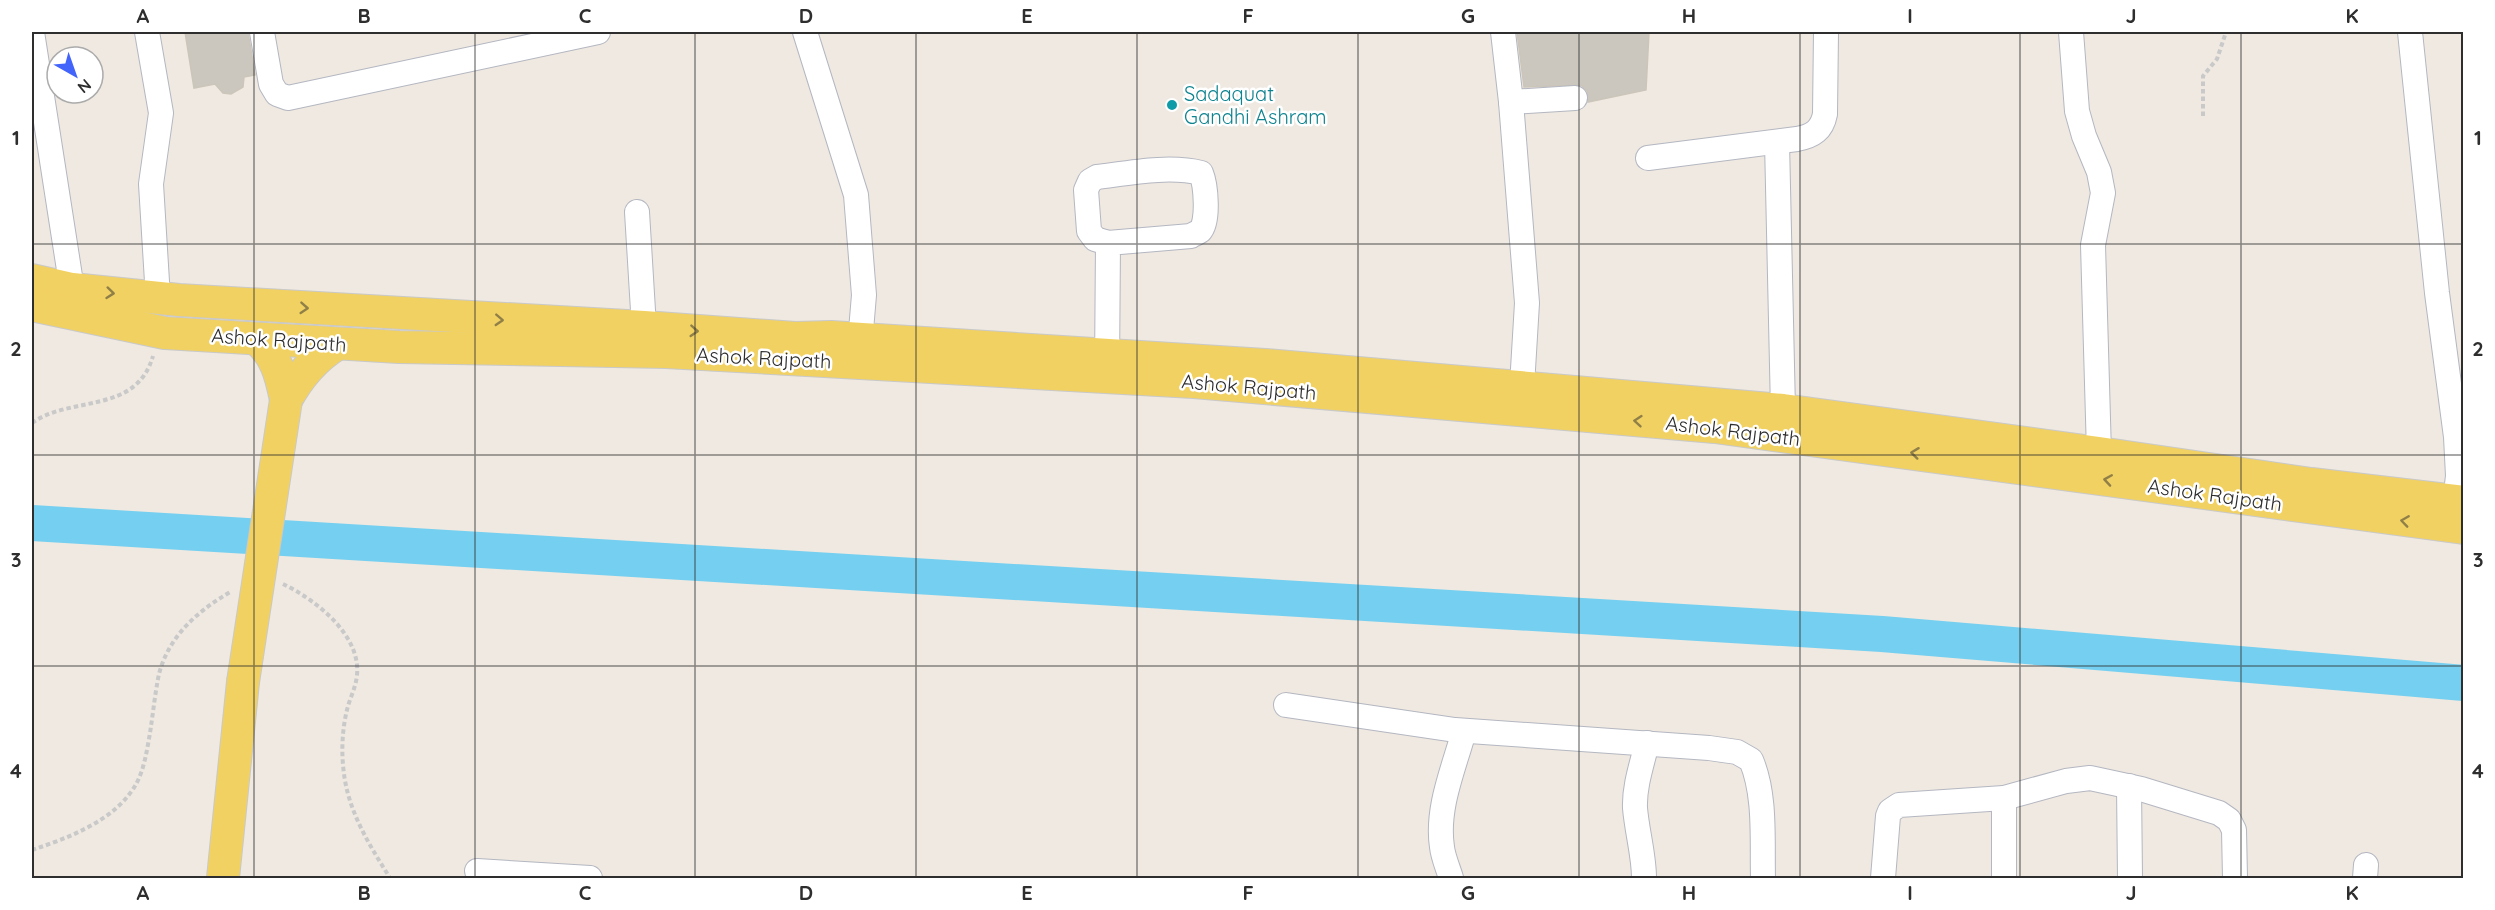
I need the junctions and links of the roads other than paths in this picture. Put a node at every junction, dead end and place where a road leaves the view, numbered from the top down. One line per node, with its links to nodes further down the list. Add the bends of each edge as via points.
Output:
1 (32, 32): 17 (street)
2 (147, 32): 18 (street, via 161,113 151,184)
3 (262, 32): 4 (street, via 271,84 277,94 288,98)
4 (598, 32)
5 (806, 32): 23 (street, via 856,195 864,295)
6 (1503, 32): 11 (street)
7 (1826, 32): 12 (street, via 1823,124 1806,137)
8 (2071, 32): 29 (street, via 2077,111 2103,193 2093,245)
9 (2410, 32): 28 (street, via 2437,293)
10 (1575, 98): 11 (street)
11 (1511, 102): 25 (street, via 1527,303)
12 (1777, 142): 13 (street); 27 (street)
13 (1648, 158)
14 (637, 212): 20 (street)
15 (1108, 243): 15 (street, via 1095,239 1089,231 1086,190 1090,181 1145,172 1201,173 1206,205 1199,232 1191,236); 24 (street)
16 (32, 280): 17 (main road, Ashok Rajpath)
17 (72, 289): 18 (main road, Ashok Rajpath, one-way to 18)
18 (158, 298): 20 (main road, Ashok Rajpath, one-way to 20)
19 (32, 305): 21 (main road, Ashok Rajpath, via 159,332)
20 (644, 327): 23 (main road, Ashok Rajpath, one-way to 23, via 831,337)
21 (257, 339): 22 (main road, Ashok Rajpath); 26 (main road, via 278,365)
22 (337, 344): 23 (main road, Ashok Rajpath, via 399,348); 26 (main road, via 311,363)
23 (859, 352): 24 (main road, Ashok Rajpath)
24 (1107, 366): 25 (main road, Ashok Rajpath)
25 (1522, 399): 27 (main road, Ashok Rajpath)
26 (286, 400): 37 (main road, bridge, via 243,682)
27 (1780, 423): 29 (main road, Ashok Rajpath); 30 (main road, Ashok Rajpath, one-way to 27, via 2205,495)
28 (2460, 435): 30 (street)
29 (2099, 453): 30 (main road, Ashok Rajpath, via 2311,484)
30 (2459, 515)
31 (1286, 705): 32 (street)
32 (1464, 731): 33 (street); 39 (street, via 1442,810 1442,848)
33 (1647, 743): 40 (street, via 1635,808); 41 (street, via 1737,752 1751,760 1757,773 1761,805)
34 (2129, 786): 35 (street, via 2090,778); 44 (street); 45 (street, via 2219,813 2229,820 2234,830)
35 (2004, 798): 42 (street, via 1894,808 1888,816); 43 (street)
36 (477, 871): 38 (street)
37 (224, 879)
38 (590, 879)
39 (1451, 879)
40 (1644, 879)
41 (1762, 879)
42 (1883, 879)
43 (2004, 879)
44 (2130, 879)
45 (2235, 879)

